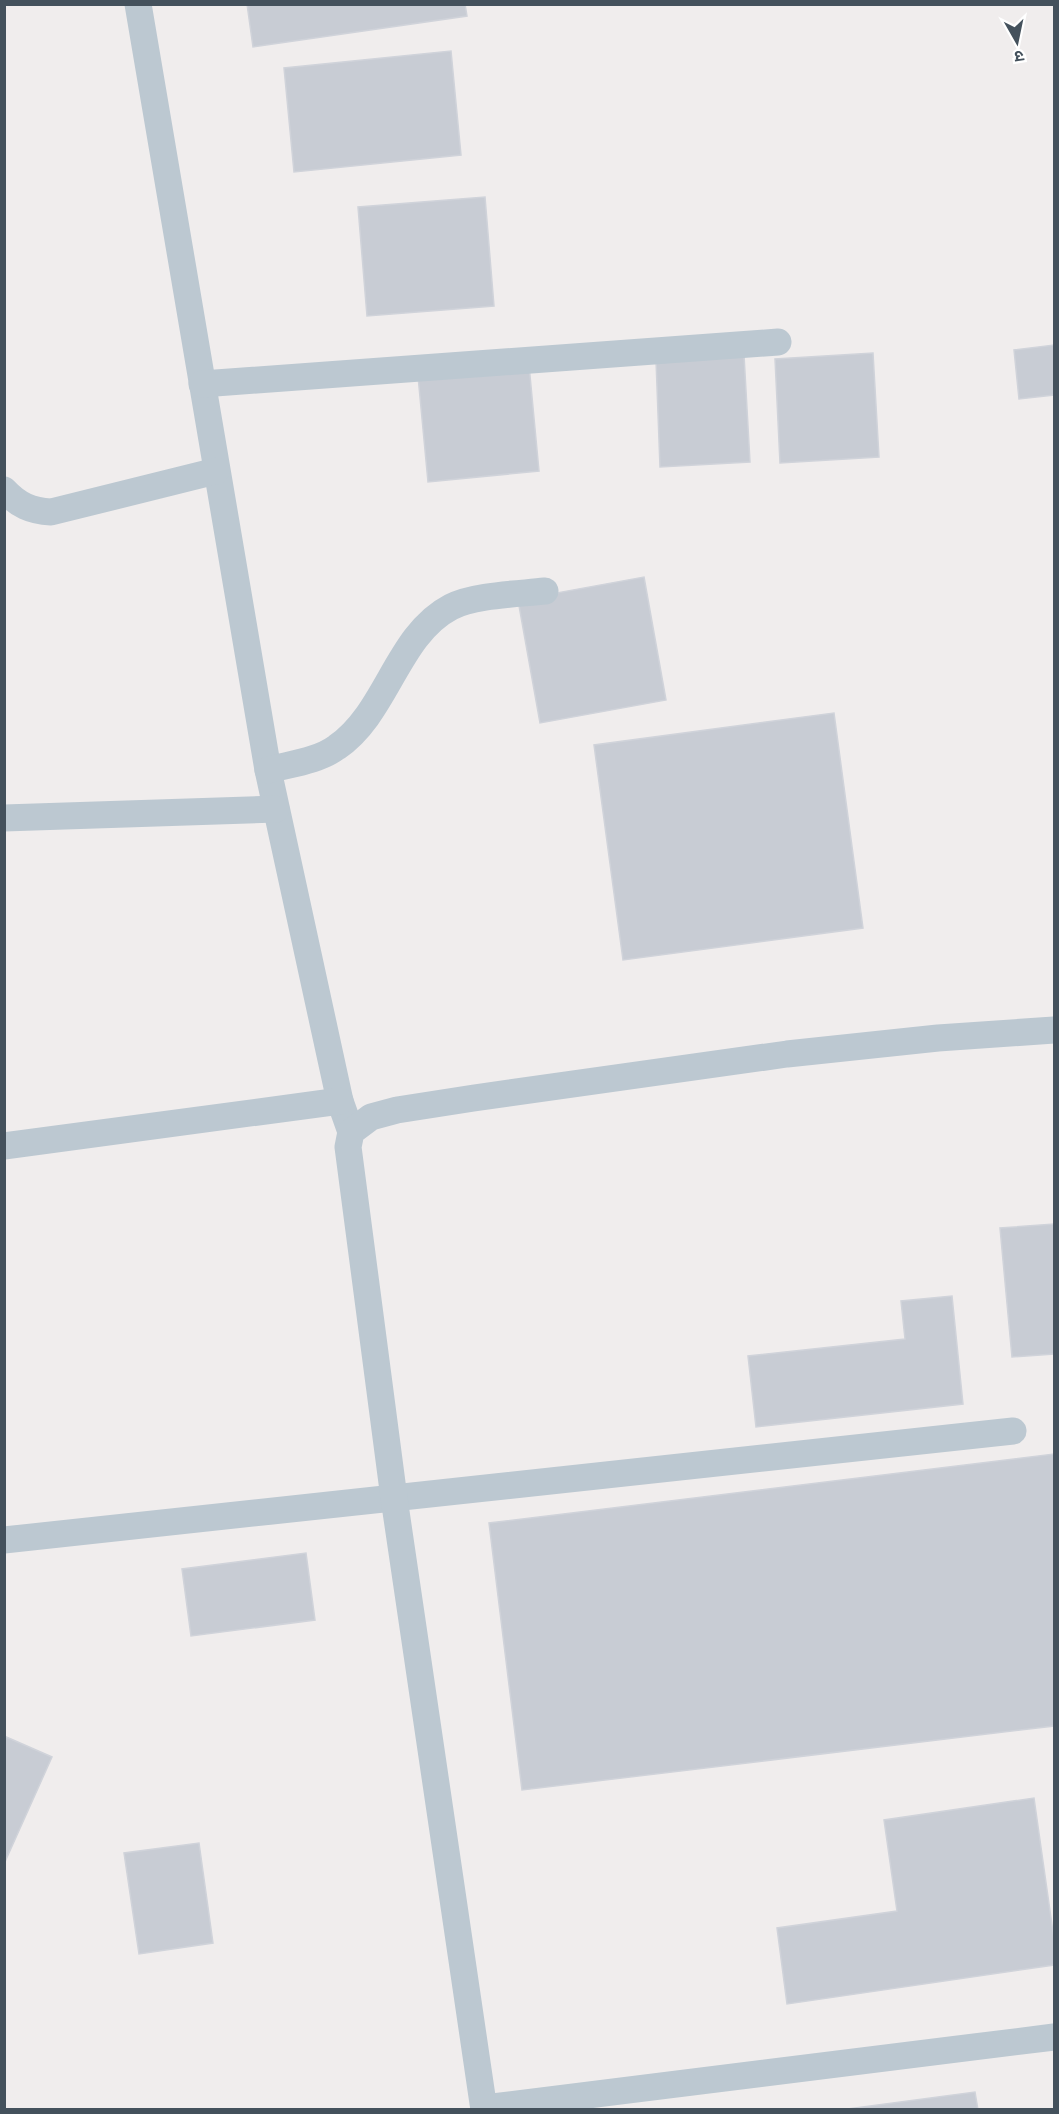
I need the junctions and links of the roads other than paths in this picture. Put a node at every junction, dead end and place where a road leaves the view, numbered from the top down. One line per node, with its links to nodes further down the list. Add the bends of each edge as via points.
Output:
1 (138, 4): 3 (street)
2 (777, 342): 3 (street)
3 (202, 384): 4 (street)
4 (216, 471): 5 (street, via 51,512 27,508); 7 (street)
5 (4, 490)
6 (545, 591): 7 (street, via 465,601 440,613 416,639 365,722 350,737 318,756)
7 (268, 770): 8 (street)
8 (276, 809): 9 (street); 11 (street)
9 (4, 818)
10 (1054, 1030): 12 (street, via 788,1054 474,1098 371,1117)
11 (340, 1101): 12 (street); 13 (street)
12 (351, 1132): 15 (street, via 348,1146)
13 (4, 1146)
14 (1013, 1431): 15 (street)
15 (394, 1498): 16 (street); 18 (street)
16 (4, 1540)
17 (1054, 2037): 18 (street)
18 (484, 2109)

